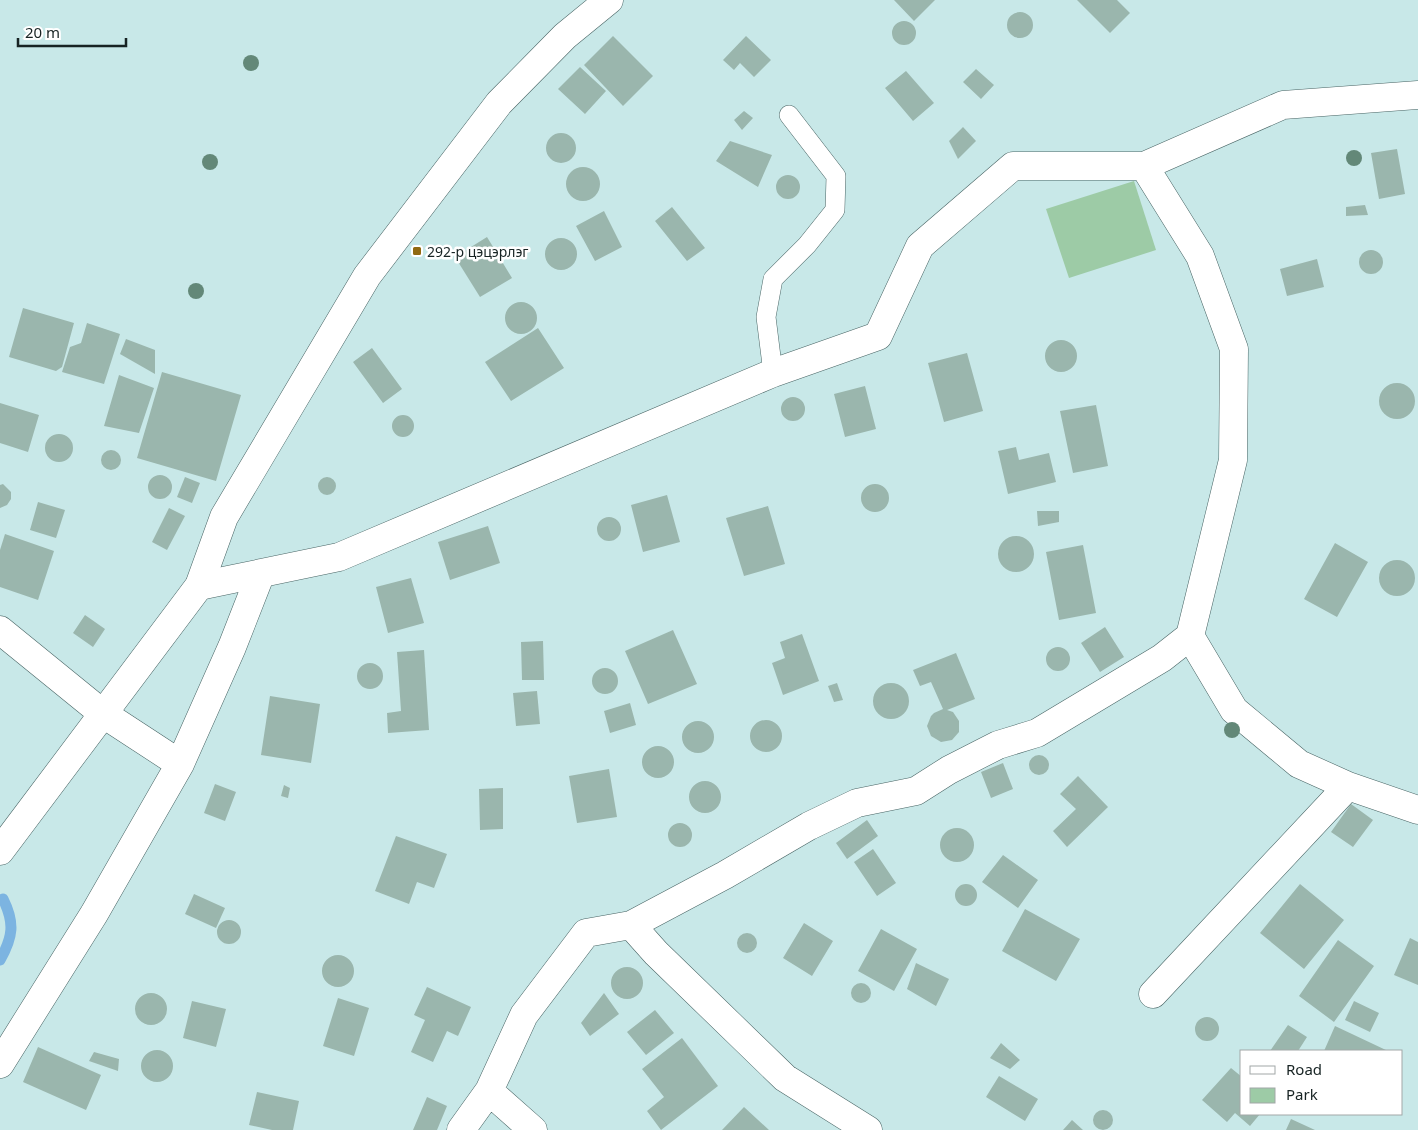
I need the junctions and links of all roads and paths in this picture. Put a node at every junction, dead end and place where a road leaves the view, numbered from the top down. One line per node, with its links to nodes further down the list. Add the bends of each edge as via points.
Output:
1 (610, 0): 7 (street, via 565,36 499,103 367,276 224,517)
2 (1418, 95): 4 (street, via 1283,105)
3 (789, 115): 5 (lane, via 836,176 835,210 807,245 773,279 766,317)
4 (1144, 166): 5 (street, via 1013,166 920,246 878,336); 9 (street, via 1200,256 1234,349 1233,460)
5 (773, 373): 6 (street, via 339,556)
6 (261, 573): 7 (street); 11 (street)
7 (199, 586): 10 (street)
8 (0, 630): 10 (street)
9 (1190, 636): 12 (street, via 1234,710 1299,764); 15 (street, via 1162,658 1037,733 998,745 916,791 856,803)
10 (102, 713): 11 (street); 14 (street)
11 (180, 764): 17 (street, via 94,914)
12 (1348, 786): 13 (street); 16 (street)
13 (1418, 810)
14 (0, 850)
15 (631, 925): 18 (street, via 586,933 524,1015); 21 (street, via 785,1078)
16 (1153, 994)
17 (0, 1064)
18 (489, 1091): 19 (street); 20 (street)
19 (461, 1130)
20 (533, 1130)
21 (868, 1130)

